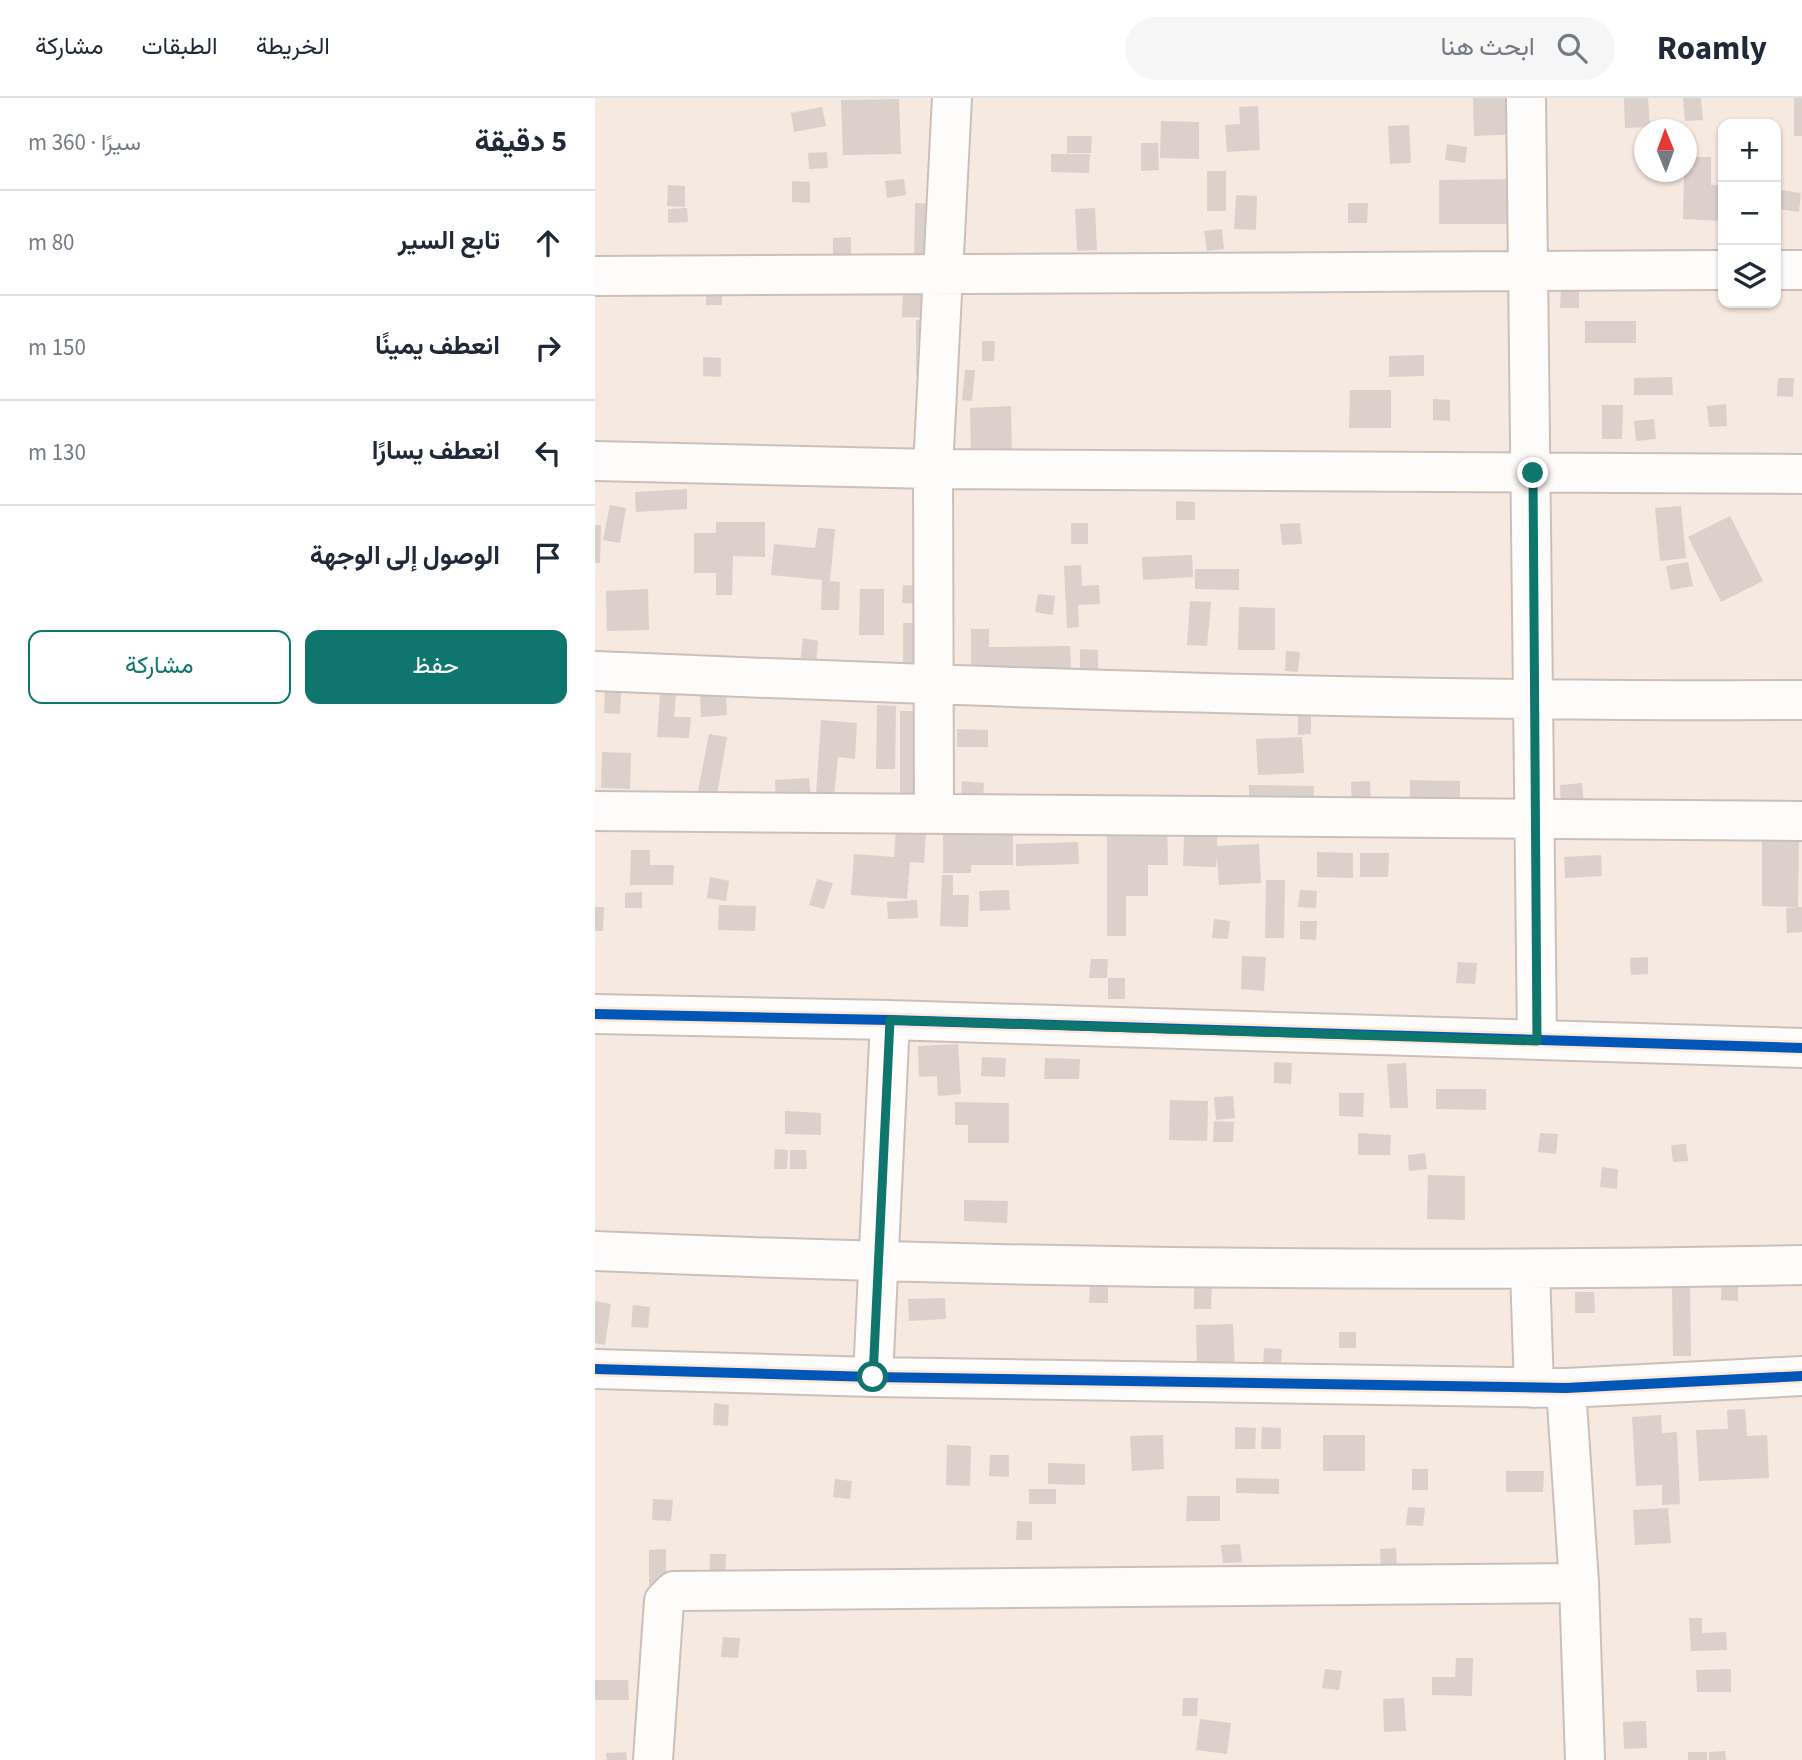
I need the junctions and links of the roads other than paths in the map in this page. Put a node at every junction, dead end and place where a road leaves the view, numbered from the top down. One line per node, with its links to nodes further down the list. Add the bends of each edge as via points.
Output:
1 (953, 98): 7 (street)
2 (1526, 98): 3 (street)
3 (1529, 270): 4 (street); 7 (street); 11 (street)
4 (1718, 270)
5 (1781, 270): 6 (street)
6 (1802, 270)
7 (943, 275): 8 (street); 10 (street)
8 (595, 276)
9 (595, 461): 10 (street)
10 (933, 469): 11 (street); 14 (street)
11 (1533, 473): 12 (street); 16 (street)
12 (1802, 474)
13 (595, 671): 14 (street)
14 (932, 686): 16 (street); 18 (street)
15 (1802, 701): 16 (street)
16 (1535, 702): 19 (street)
17 (595, 811): 18 (street)
18 (934, 813): 19 (street)
19 (1533, 821): 20 (street); 23 (street)
20 (1802, 821)
21 (595, 1014): 22 (street)
22 (890, 1020): 23 (street); 26 (street)
23 (1537, 1041): 24 (street)
24 (1802, 1048)
25 (595, 1251): 26 (street)
26 (879, 1263): 28 (street); 31 (street)
27 (1802, 1265): 28 (street)
28 (1530, 1271): 32 (street)
29 (595, 1369): 31 (street)
30 (1802, 1376): 32 (street)
31 (873, 1377): 32 (street)
32 (1550, 1388): 33 (street)
33 (1580, 1583): 34 (street, via 674,1591 664,1601); 35 (street)
34 (653, 1760)
35 (1585, 1760)

